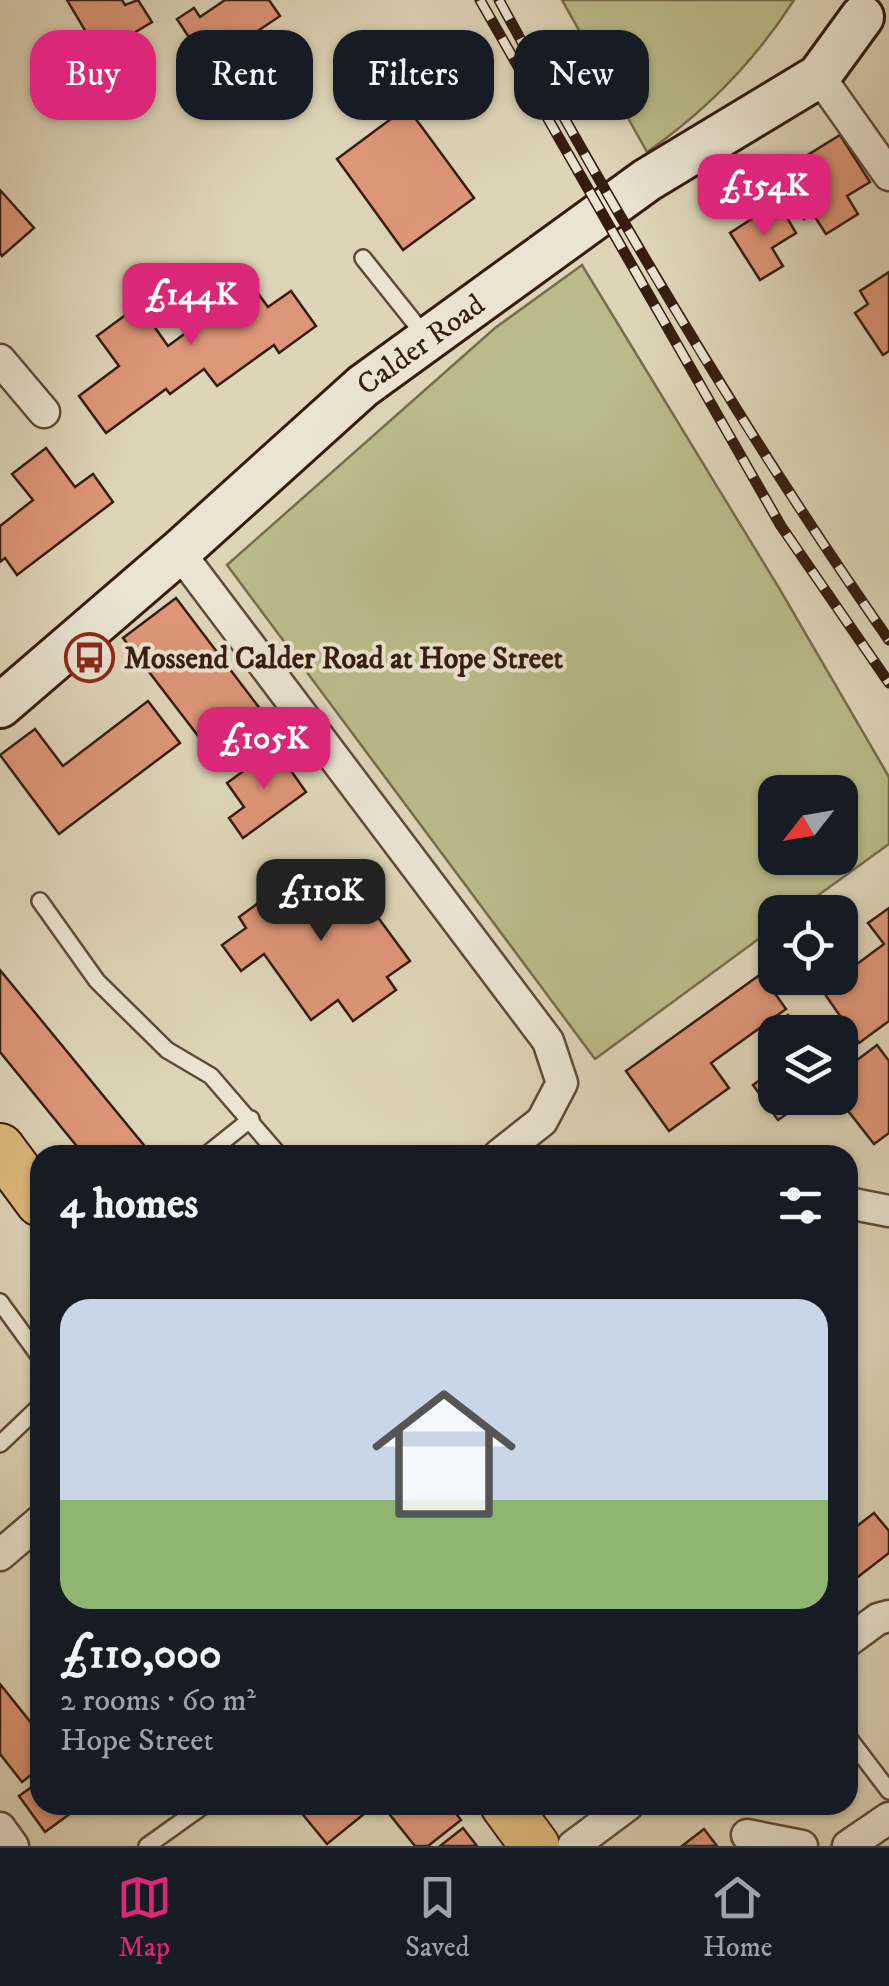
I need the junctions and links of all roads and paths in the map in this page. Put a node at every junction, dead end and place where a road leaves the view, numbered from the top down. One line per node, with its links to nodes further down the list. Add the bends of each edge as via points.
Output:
1 (867, 15): 2 (main road, Calder Road)
2 (819, 76): 3 (street); 5 (main road, Calder Road, via 646,180)
3 (889, 176)
4 (362, 258): 5 (lane)
5 (427, 339): 8 (main road, Calder Road, via 363,386)
6 (0, 360): 7 (street)
7 (44, 412)
8 (180, 552): 9 (main road, Calder Road); 14 (street, via 548,1041 562,1084 542,1121)
9 (0, 706)
10 (40, 902): 11 (lane, via 98,982 167,1050 212,1076)
11 (251, 1119): 12 (lane); 13 (lane)
12 (218, 1145)
13 (271, 1145)
14 (512, 1145)
15 (0, 1148): 16 (main road)
16 (30, 1188)
17 (858, 1205): 18 (street)
18 (889, 1211)
19 (0, 1302): 20 (lane)
20 (30, 1343)
21 (30, 1416): 22 (lane)
22 (0, 1444)
23 (30, 1529): 24 (street)
24 (0, 1555)
25 (889, 1616): 26 (street)
26 (858, 1634)
27 (858, 1750): 28 (lane)
28 (889, 1791)
29 (190, 1815): 36 (lane)
30 (513, 1815): 37 (main road)
31 (615, 1815): 38 (street)
32 (889, 1818): 40 (street)
33 (0, 1828): 35 (street)
34 (748, 1835): 39 (street)
35 (14, 1846)
36 (147, 1846)
37 (536, 1846)
38 (573, 1846)
39 (802, 1846)
40 (848, 1846)

